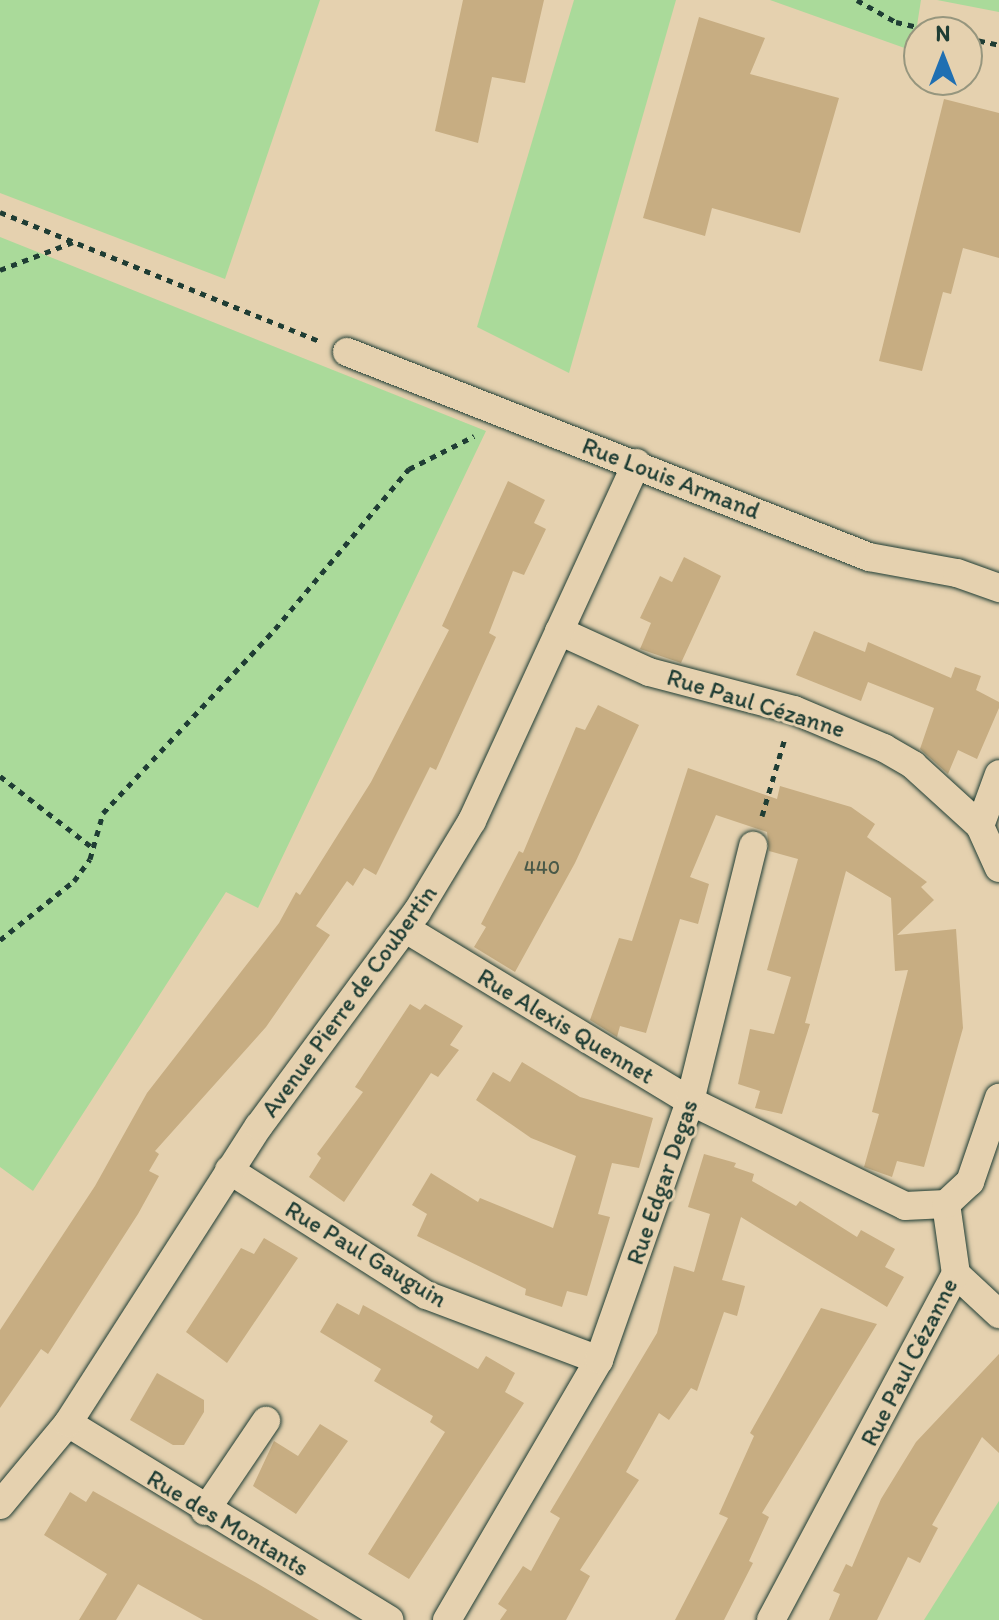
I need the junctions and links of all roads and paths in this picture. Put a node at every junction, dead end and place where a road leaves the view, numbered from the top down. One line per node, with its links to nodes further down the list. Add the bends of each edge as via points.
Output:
1 (857, 0): 2 (path)
2 (903, 24)
3 (0, 212): 4 (path)
4 (74, 242): 5 (path); 6 (path)
5 (0, 270)
6 (347, 352): 7 (street, Rue Louis Armand)
7 (502, 412): 8 (street, Rue Louis Armand); 16 (path, via 490,428 409,469 275,629 103,813)
8 (637, 463): 9 (street, Rue Louis Armand, via 869,557 957,573); 10 (street, Avenue Pierre de Coubertin)
9 (999, 588)
10 (559, 631): 11 (street, Rue Paul Cézanne, via 649,672); 18 (street, Avenue Pierre de Coubertin, via 472,821)
11 (794, 710): 14 (street, Rue Paul Cézanne, via 846,728 913,765); 15 (path)
12 (999, 774): 14 (street)
13 (0, 776): 16 (path)
14 (980, 826): 17 (street, Rue Paul Cézanne)
15 (753, 846): 21 (street, Rue Edgar Degas)
16 (93, 848): 19 (path, via 74,881)
17 (999, 868)
18 (406, 929): 21 (street, Rue Alexis Quennet); 22 (street, Avenue Pierre de Coubertin)
19 (0, 940)
20 (999, 1098): 23 (street, via 970,1182)
21 (690, 1101): 23 (street, Rue Alexis Quennet, via 905,1206); 26 (street, Rue Edgar Degas)
22 (229, 1170): 26 (street, Rue Paul Gauguin, via 426,1295); 28 (street, Avenue Pierre de Coubertin)
23 (946, 1204): 24 (street, Rue Paul Cézanne)
24 (956, 1274): 25 (street); 33 (street, Rue Paul Cézanne)
25 (999, 1314)
26 (599, 1360): 32 (street, Rue Edgar Degas)
27 (266, 1421): 30 (street)
28 (68, 1423): 29 (street, Avenue Pierre de Coubertin); 30 (street, Rue des Montants)
29 (0, 1505)
30 (205, 1511): 31 (street, Rue des Montants)
31 (389, 1620)
32 (447, 1620)
33 (771, 1620)

